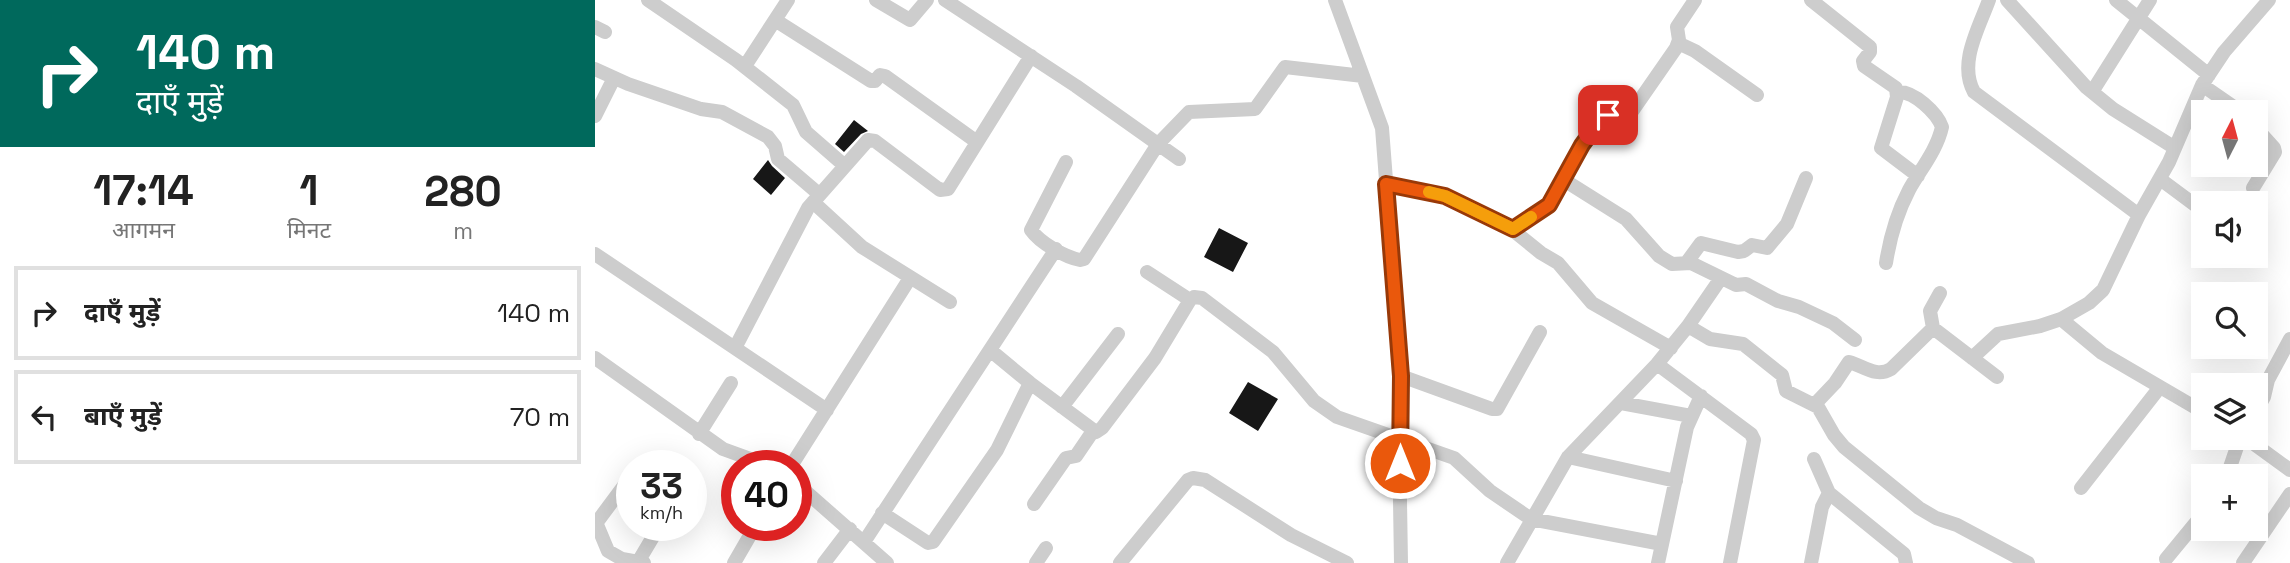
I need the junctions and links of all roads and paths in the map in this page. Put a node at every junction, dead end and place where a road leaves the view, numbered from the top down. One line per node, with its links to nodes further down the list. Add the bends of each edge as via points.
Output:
1 (648, 0): 18 (street)
2 (789, 0): 15 (street)
3 (876, 0): 4 (street, via 910,20)
4 (927, 0)
5 (945, 0): 17 (street)
6 (1335, 0): 20 (street)
7 (1695, 0): 16 (street, via 1677,27)
8 (1811, 0): 23 (street, via 1870,47 1864,66)
9 (1990, 0): 45 (street, via 1967,69 1974,92)
10 (2007, 0): 24 (street)
11 (2116, 0): 14 (street)
12 (2150, 0): 14 (street)
13 (2269, 0): 22 (street)
14 (2139, 18): 22 (street); 24 (street)
15 (775, 20): 18 (street); 29 (street, via 871,81 885,76)
16 (1678, 43): 25 (street); 40 (street, via 1624,122 1604,115)
17 (1031, 56): 29 (street); 30 (street)
18 (745, 66): 35 (street, via 793,105 806,132)
19 (595, 69): 21 (street)
20 (1363, 76): 30 (street, via 1286,67 1255,109 1189,112); 41 (street, via 1382,128)
21 (614, 78): 27 (street); 43 (street, via 722,112 768,137 778,159)
22 (2206, 80): 26 (street); 31 (street)
23 (1898, 92): 36 (street, via 1881,148); 36 (street, via 1908,93 1941,124 1942,131)
24 (2092, 92): 31 (street)
25 (1757, 95)
26 (2228, 100)
27 (595, 116)
28 (2268, 141): 34 (street, via 2275,152)
29 (977, 142): 35 (street, via 946,190 871,139)
30 (1158, 144): 32 (street); 47 (street, via 1084,259 1076,260)
31 (2175, 148): 39 (street)
32 (1179, 159)
33 (1066, 162): 47 (street, via 1031,230)
34 (2268, 163)
35 (845, 166): 43 (street)
36 (1918, 176): 50 (street, via 1903,202)
37 (2260, 177): 42 (street)
38 (1805, 178): 49 (street, via 1787,224 1767,248 1752,245 1738,252 1701,243)
39 (2160, 179): 44 (street); 45 (street)
40 (1564, 180): 46 (street, via 1549,205); 49 (street, via 1626,219 1666,261 1677,266)
41 (1386, 184): 46 (street, via 1445,196); 70 (street)
42 (2253, 188)
43 (816, 198): 52 (street, via 862,247); 64 (street)
44 (2191, 202)
45 (2139, 215): 57 (street, via 2103,290)
46 (1513, 229): 65 (street, via 1558,264 1593,303)
47 (1056, 249): 66 (street)
48 (595, 254): 64 (street)
49 (1688, 262): 53 (street)
50 (1885, 263)
51 (1147, 272): 55 (street)
52 (910, 278): 56 (street); 81 (street)
53 (1721, 278): 58 (street); 63 (street, via 1800,307)
54 (1940, 293): 59 (street, via 1930,311)
55 (1190, 300): 83 (street, via 1155,358 1102,428); 85 (street, via 1202,298 1265,345 1321,407 1346,422)
56 (950, 302)
57 (2061, 319): 68 (street, via 1998,334); 75 (street, via 2102,354)
58 (1688, 326): 65 (street); 78 (street, via 1710,339 1743,344 1782,375 1786,391)
59 (1933, 328): 68 (street); 78 (street, via 1884,373 1849,362)
60 (1540, 332): 70 (street, via 1497,409)
61 (1118, 334): 80 (street)
62 (2290, 339): 72 (street)
63 (1855, 340)
64 (735, 348): 81 (street)
65 (1671, 348): 69 (street)
66 (990, 350): 74 (street); 99 (street)
67 (595, 358): 84 (street)
68 (1972, 358): 71 (street)
69 (1657, 364): 76 (street); 77 (street)
70 (1401, 376): 85 (street)
71 (1997, 377)
72 (2268, 380)
73 (731, 383): 84 (street)
74 (1030, 383): 80 (street); 99 (street, via 997,450 933,542)
75 (2160, 387): 79 (street); 93 (street)
76 (1701, 397): 82 (street); 121 (street, via 1754,440)
77 (1621, 403): 82 (street); 89 (street)
78 (1815, 404): 124 (street, via 1844,447 1919,508)
79 (2191, 405)
80 (1062, 407): 83 (street)
81 (827, 410): 87 (street)
82 (1691, 416): 92 (street)
83 (1093, 431): 98 (street, via 1076,456 1066,458)
84 (699, 433): 86 (street)
85 (1399, 439): 100 (street, via 1454,458 1490,491); 118 (street)
86 (727, 450)
87 (801, 450)
88 (2262, 450): 91 (street)
89 (1568, 457): 92 (street); 100 (street)
90 (1814, 459): 94 (street)
91 (2290, 470)
92 (1676, 481): 107 (street)
93 (2081, 488)
94 (1829, 493): 122 (street); 123 (street, via 1904,554)
95 (616, 495): 101 (street)
96 (812, 496): 102 (street)
97 (2289, 497): 125 (street)
98 (1034, 504)
99 (882, 513): 106 (street)
100 (1531, 519): 107 (street); 119 (street)
101 (596, 521): 109 (street)
102 (850, 529): 106 (street); 114 (street)
103 (2191, 529): 110 (street)
104 (652, 541): 112 (street)
105 (747, 541): 113 (street)
106 (864, 541): 115 (street)
107 (1662, 544): 120 (street)
108 (1046, 548): 116 (street)
109 (606, 557): 112 (street)
110 (2166, 559)
111 (1337, 561): 117 (street, via 1205,480 1193,478)
112 (641, 563)
113 (734, 563)
114 (824, 563)
115 (887, 563)
116 (1036, 563)
117 (1120, 563)
118 (1401, 563)
119 (1507, 563)
120 (1658, 563)
121 (1730, 563)
122 (1811, 563)
123 (1906, 563)
124 (2028, 563)
125 (2243, 563)

